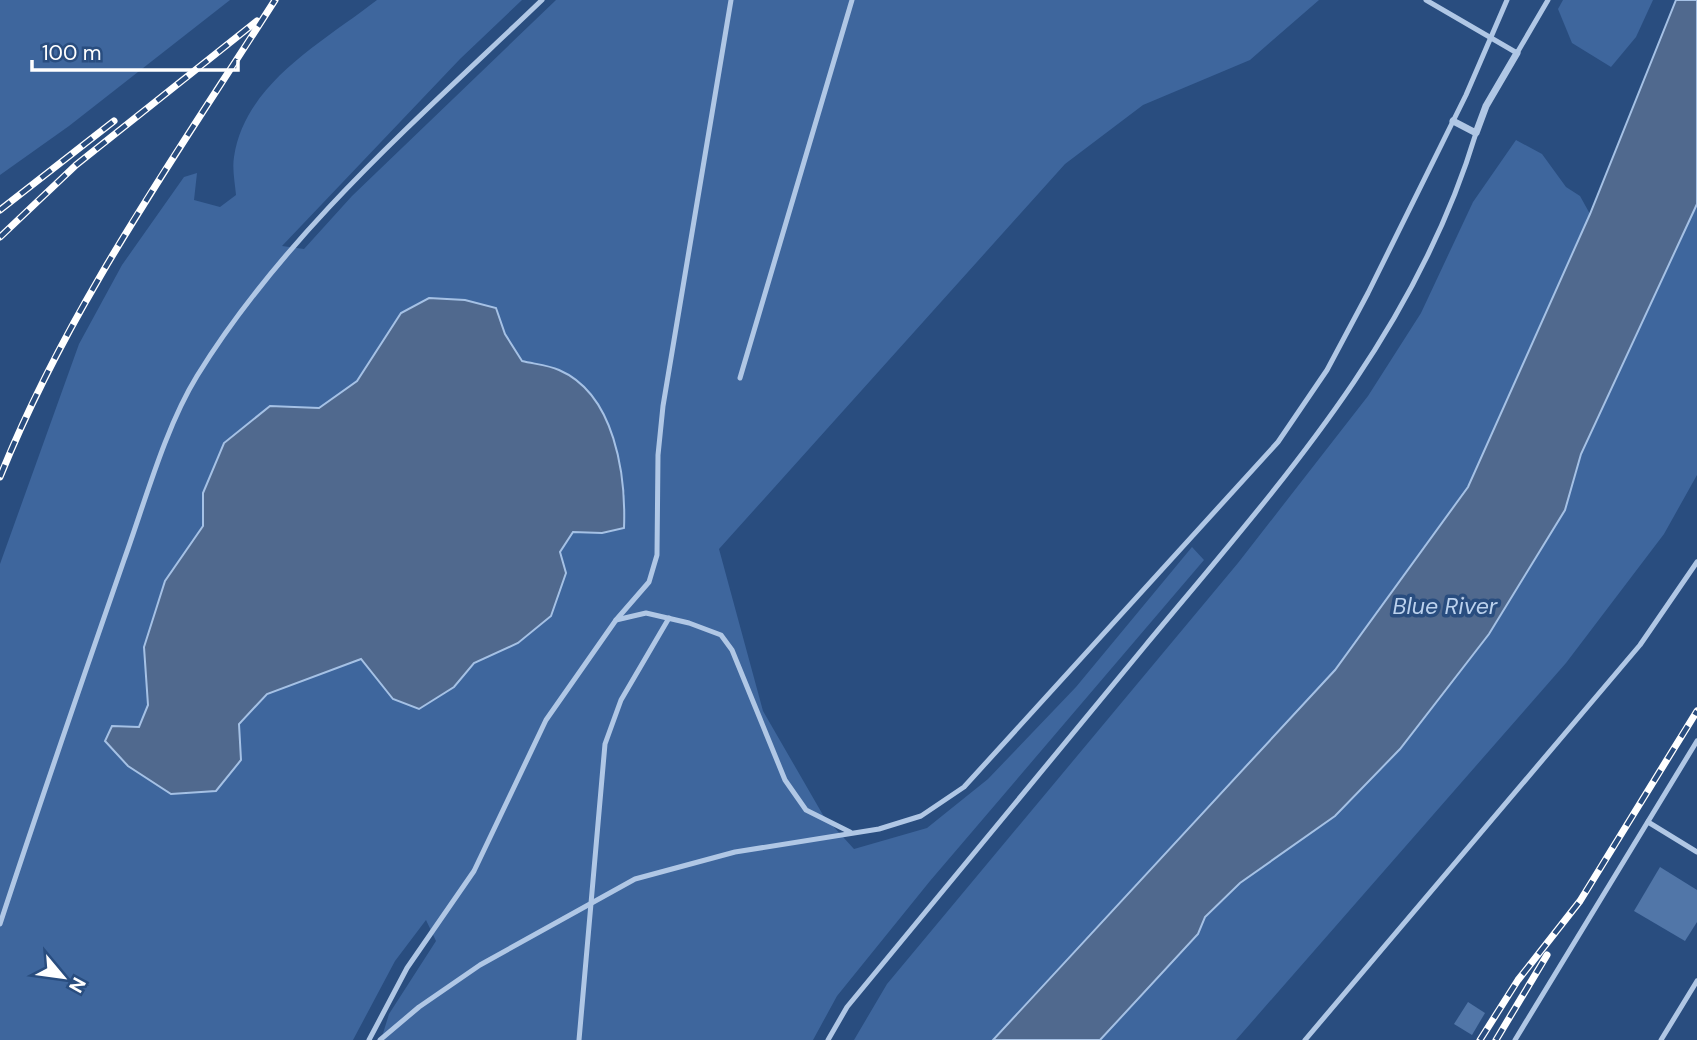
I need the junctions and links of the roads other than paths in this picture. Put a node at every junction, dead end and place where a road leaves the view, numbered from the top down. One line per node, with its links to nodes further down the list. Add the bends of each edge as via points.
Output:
1 (542, 0): 20 (lane, via 399,137 279,263 195,379 162,456)
2 (731, 0): 14 (lane, via 663,405 657,555 649,582)
3 (852, 0): 11 (lane)
4 (1426, 0): 7 (lane)
5 (1507, 0): 7 (lane)
6 (1548, 0): 8 (lane)
7 (1490, 38): 8 (lane); 9 (lane)
8 (1517, 52): 10 (street)
9 (1453, 121): 10 (street); 17 (lane, via 1333,359 1278,442 964,787 920,816)
10 (1476, 133): 25 (lane, via 1460,184 1408,299 1354,386 1234,539 847,1007)
11 (740, 378)
12 (1697, 562): 26 (lane, via 1640,645)
13 (668, 618): 14 (lane, via 646,614); 17 (lane, via 721,635 732,650 785,780 806,810); 19 (lane, via 621,700 605,744)
14 (616, 620): 22 (lane, via 546,720 474,871 407,968)
15 (1697, 741): 16 (lane)
16 (1648, 822): 18 (lane); 27 (lane)
17 (851, 833): 19 (lane, via 735,852 635,879)
18 (1697, 852)
19 (593, 902): 23 (lane, via 480,965); 24 (lane)
20 (0, 924)
21 (1697, 981): 28 (lane)
22 (369, 1040)
23 (380, 1040)
24 (579, 1040)
25 (828, 1040)
26 (1305, 1040)
27 (1516, 1040)
28 (1661, 1040)

